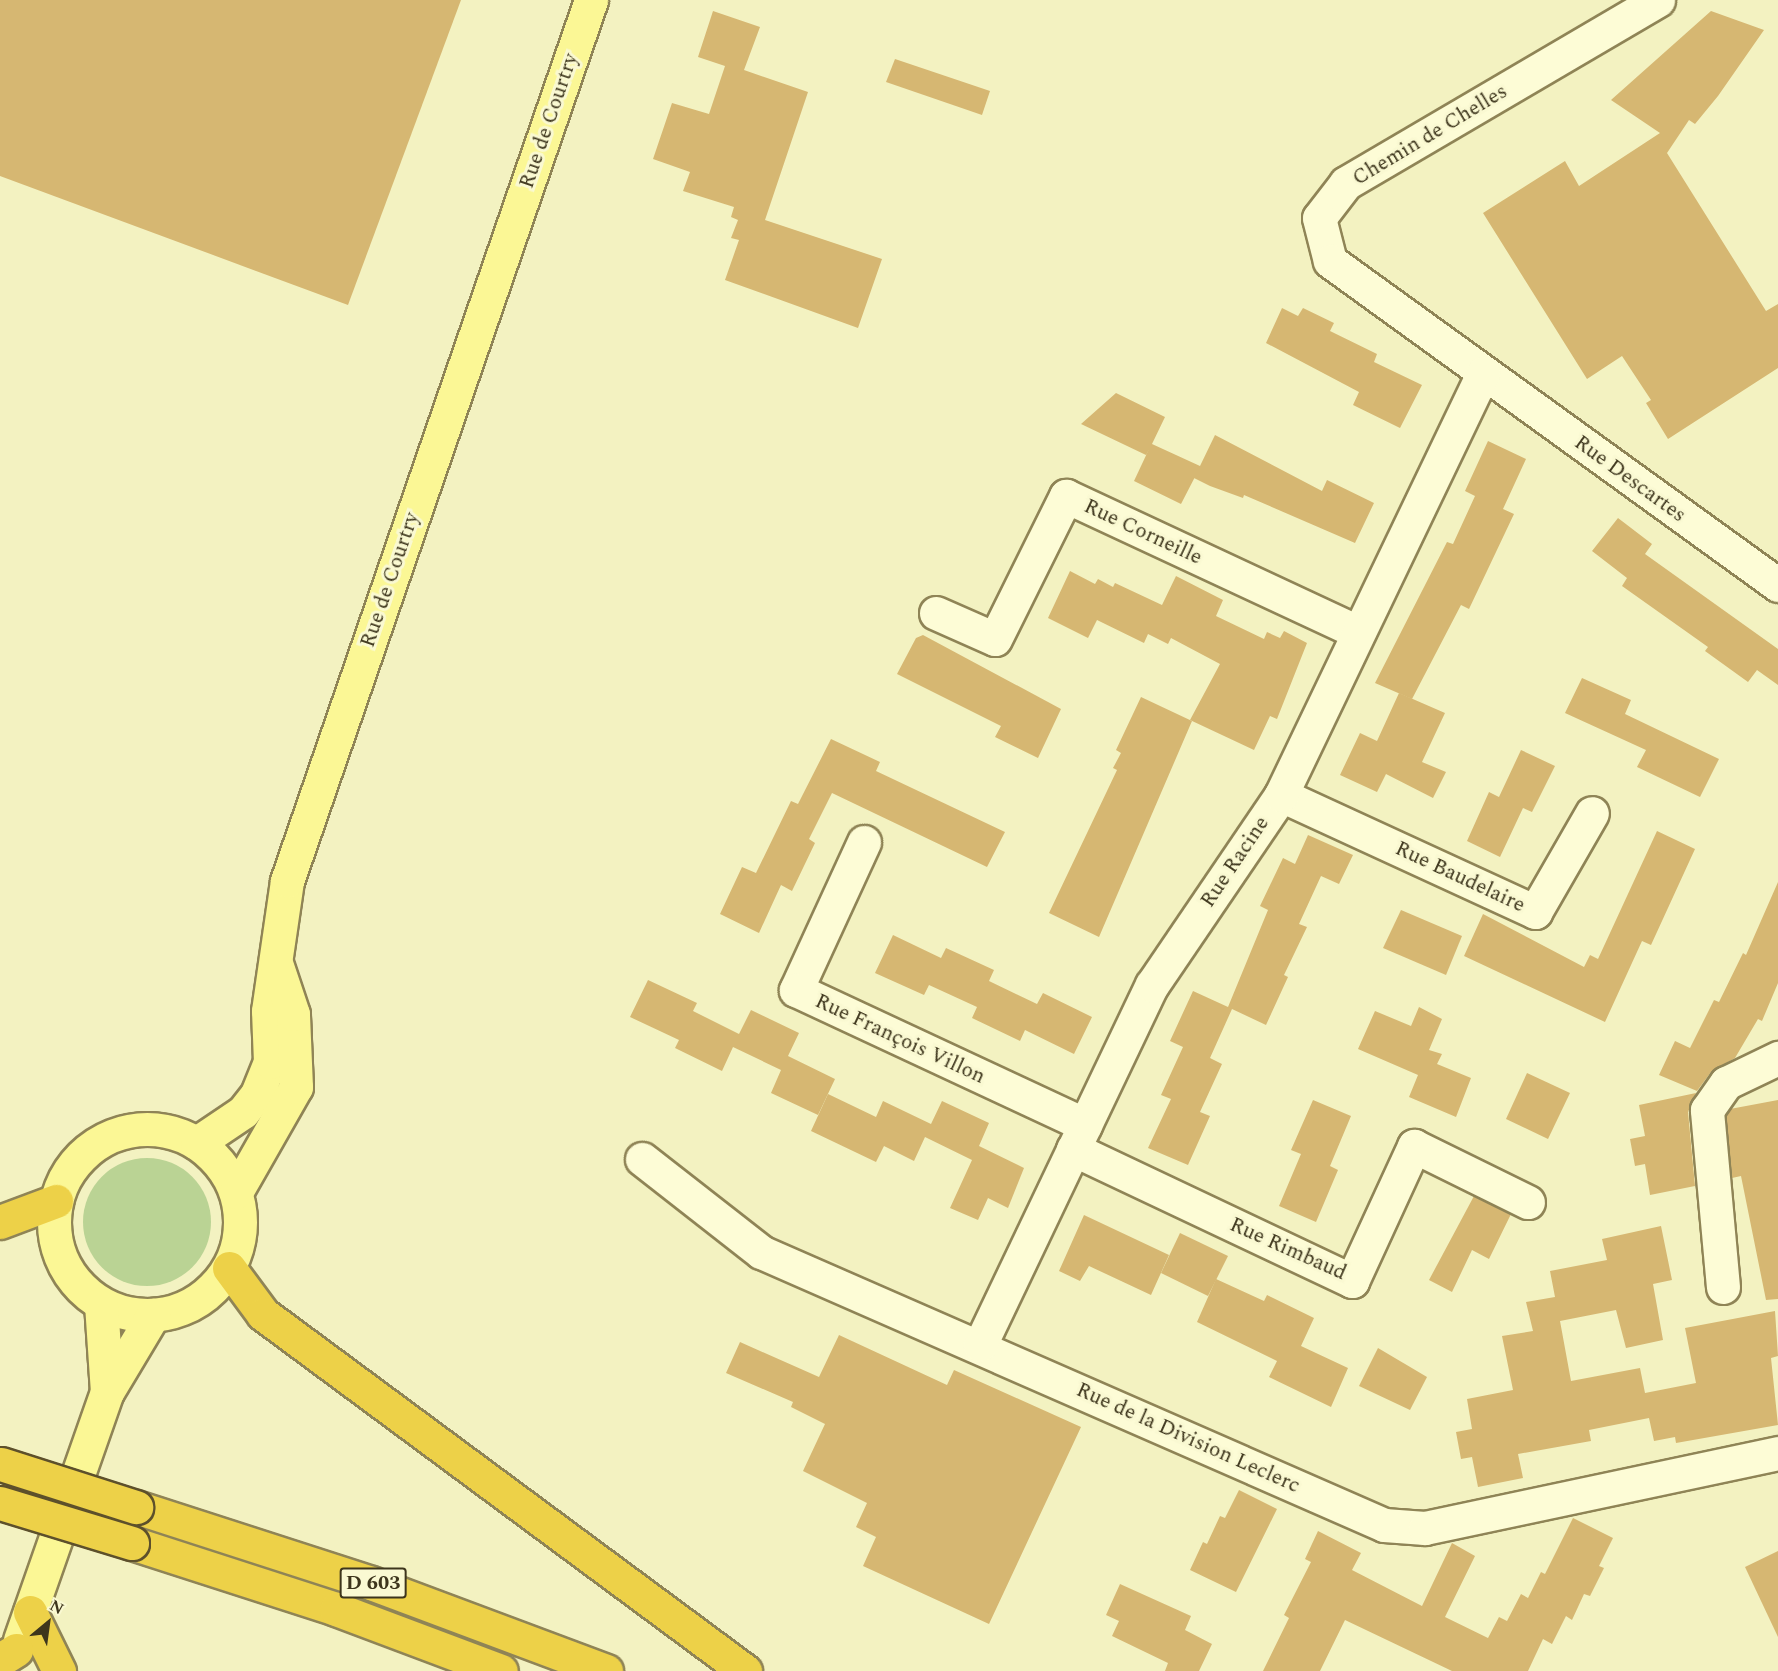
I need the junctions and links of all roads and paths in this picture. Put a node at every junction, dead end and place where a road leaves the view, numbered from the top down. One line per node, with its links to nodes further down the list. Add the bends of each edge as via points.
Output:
1 (591, 0): 10 (main road, Rue de Courtry, via 287,881)
2 (1658, 0): 3 (street, Chemin de Chelles, via 1347,183 1319,218 1330,261)
3 (1483, 373): 4 (street, Rue Descartes); 6 (street, Rue Racine)
4 (1778, 585)
5 (936, 612): 6 (street, Rue Corneille, via 995,639 1066,496)
6 (1357, 632): 7 (street, Rue Racine)
7 (1281, 795): 8 (street, Rue Baudelaire, via 1535,912); 12 (street, Rue Racine, via 1152,985)
8 (1592, 813)
9 (864, 842): 12 (street, Rue François Villon, via 796,990)
10 (275, 958): 13 (main road, Rue de Courtry, via 268,1011 270,1062 257,1094 235,1119); 15 (main road, via 293,1014 296,1087)
11 (1778, 1058): 20 (street, via 1726,1083 1707,1110)
12 (1079, 1137): 17 (street, Rue Rimbaud, via 1352,1281 1414,1146); 23 (street, Rue Racine)
13 (197, 1143): 15 (main road, via 226,1171); 16 (main road, via 157,1129 119,1133 84,1153 62,1183)
14 (642, 1159): 23 (street, Rue de la Division Leclerc, via 761,1252)
15 (236, 1192): 19 (main road, via 239,1244)
16 (56, 1201): 18 (highway); 21 (main road, via 53,1225 67,1271)
17 (1528, 1202)
18 (0, 1222)
19 (229, 1268): 22 (main road, via 199,1301 178,1311); 33 (highway, via 263,1314)
20 (1723, 1287)
21 (101, 1304): 22 (main road, via 137,1316); 24 (main road)
22 (153, 1315): 24 (main road)
23 (980, 1345): 25 (street, Rue de la Division Leclerc, via 1384,1525 1425,1528)
24 (107, 1392): 28 (main road)
25 (1778, 1453)
26 (1, 1464): 32 (highway, D 603, bridge, via 371,1583)
27 (0, 1503): 31 (highway, D 603, bridge, via 336,1609)
28 (30, 1612): 29 (main road); 30 (highway)
29 (8, 1660)
30 (59, 1671)
31 (501, 1671)
32 (606, 1671)
33 (745, 1671)

